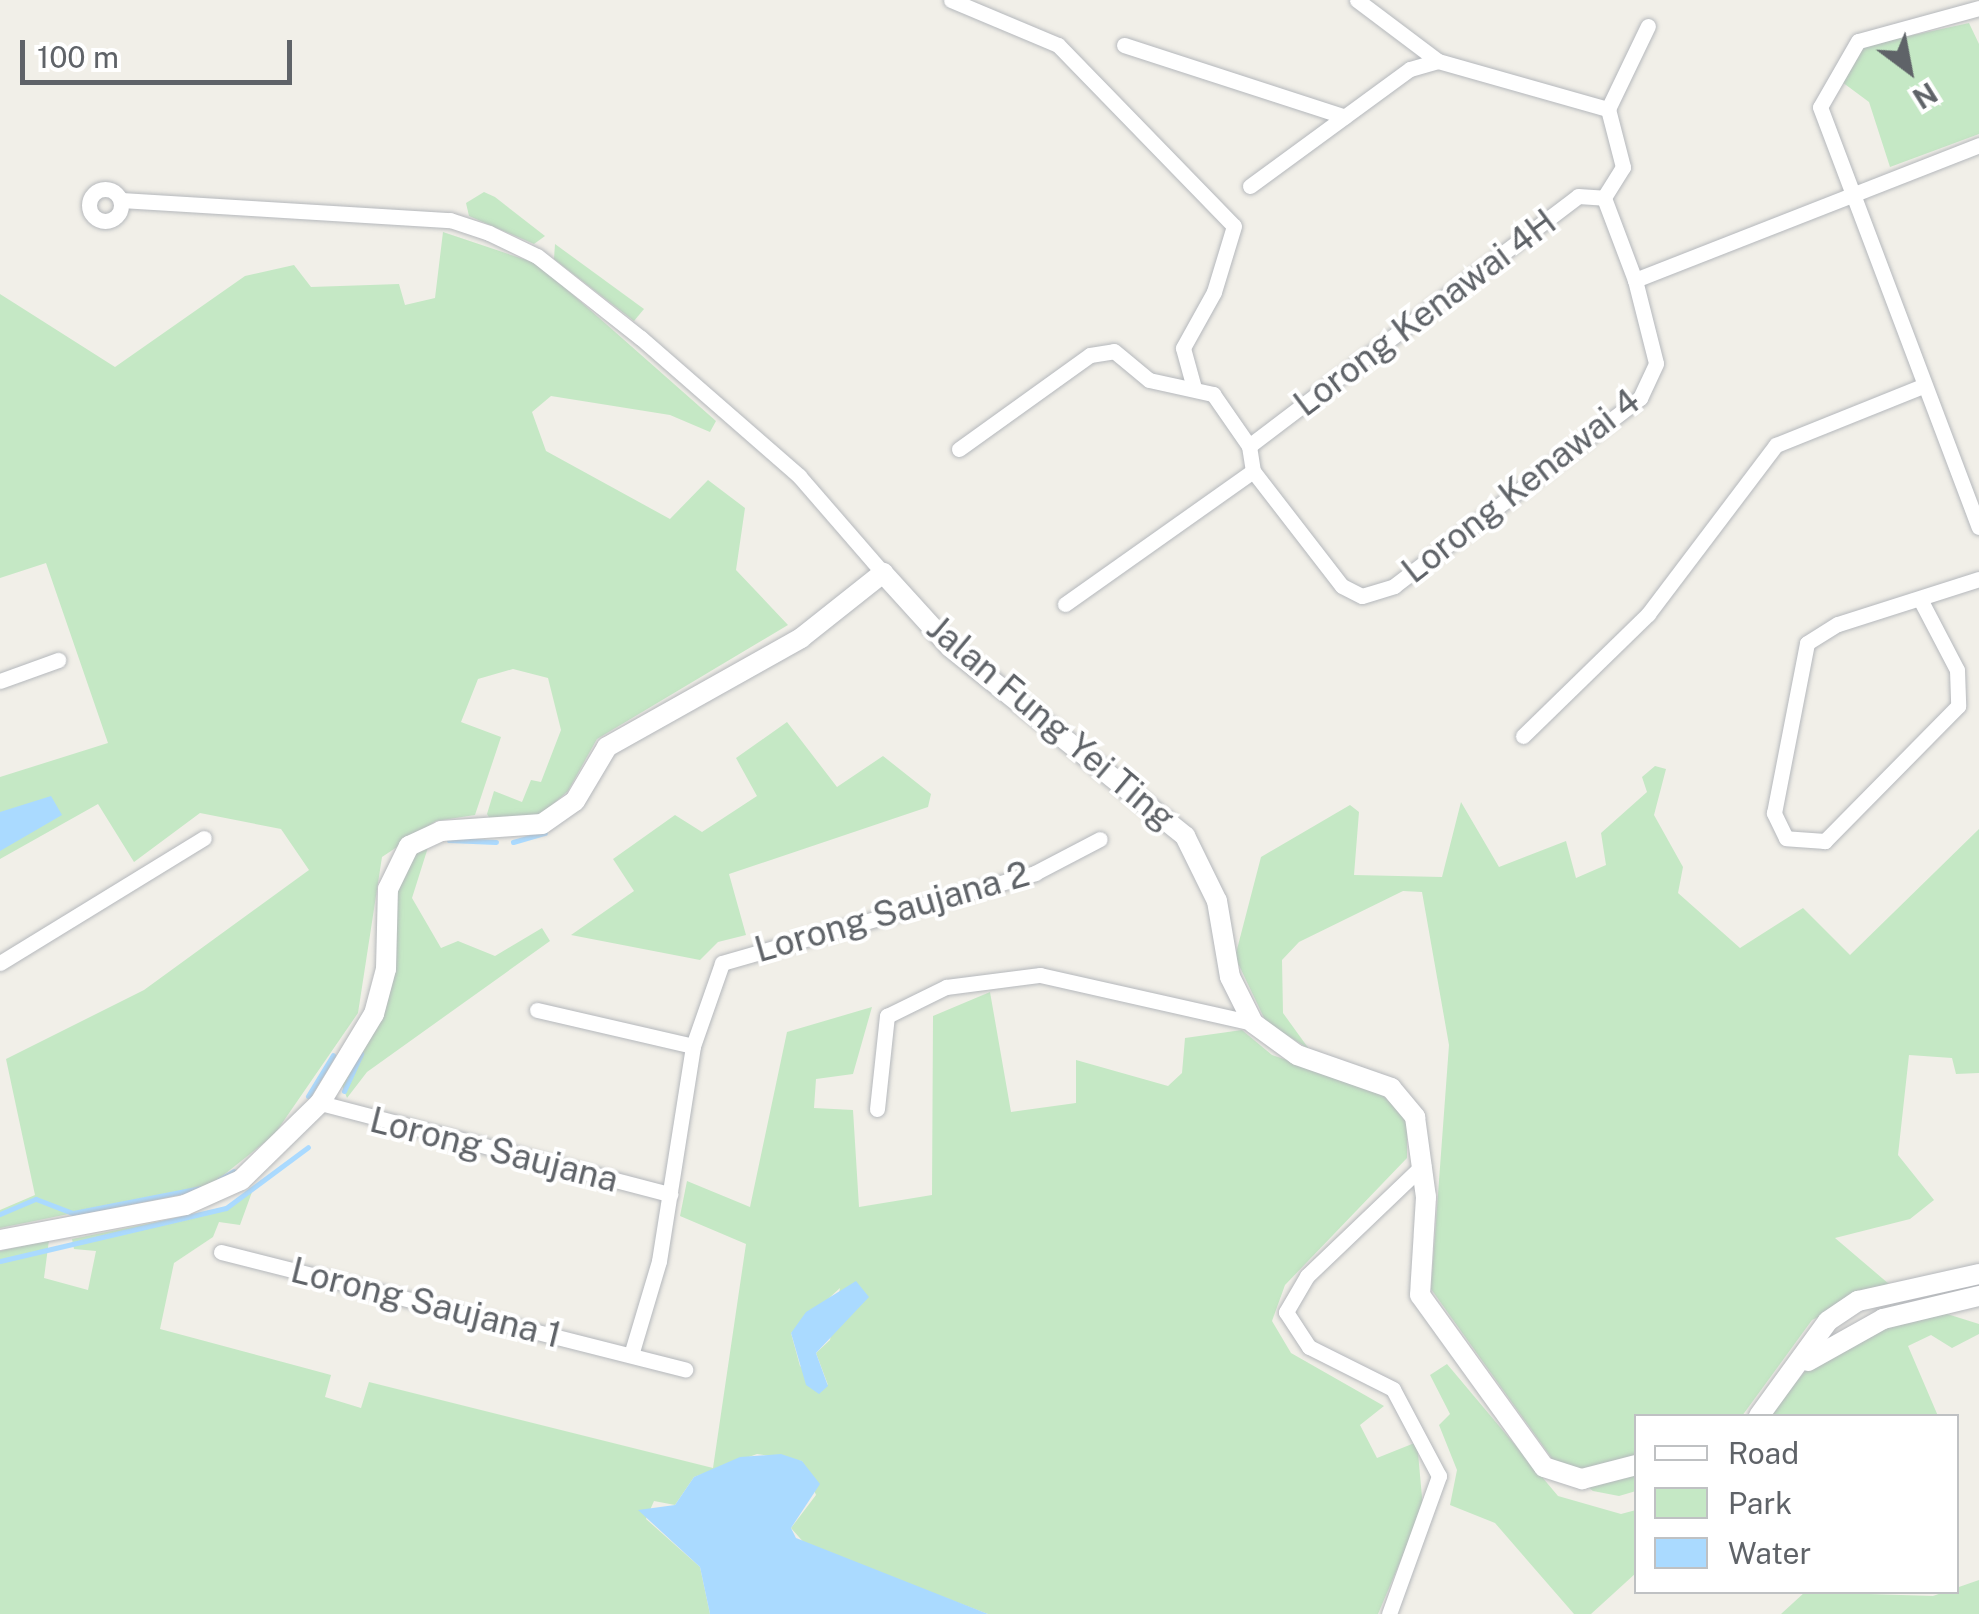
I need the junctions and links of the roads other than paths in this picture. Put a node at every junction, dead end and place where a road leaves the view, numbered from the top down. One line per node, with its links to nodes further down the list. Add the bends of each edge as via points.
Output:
1 (951, 0): 16 (street, via 1058,44 1234,226 1221,276 1182,348)
2 (1357, 0): 6 (street)
3 (1979, 8): 11 (street, via 1852,48 1820,107)
4 (1648, 26): 7 (street)
5 (1124, 45): 8 (street)
6 (1438, 61): 7 (street); 8 (street, via 1410,69)
7 (1608, 108): 12 (street, via 1623,158)
8 (1345, 117): 10 (street)
9 (1979, 144): 11 (street)
10 (1250, 186)
11 (1854, 192): 14 (street); 15 (street)
12 (1604, 198): 14 (street, Lorong Kenawai 4); 17 (street, Lorong Kenawai 4H, via 1578,196)
13 (121, 200): 21 (street, Jalan Fung Yei Ting, via 450,220 505,240 642,338 785,463)
14 (1636, 280): 19 (street, Lorong Kenawai 4, via 1655,379 1394,586 1362,596 1342,586)
15 (1923, 386): 20 (street); 27 (street, via 1842,411 1776,445 1648,614)
16 (1194, 388): 17 (street, Lorong Kenawai 4, via 1213,394); 18 (street, Lorong Kenawai 4, via 1149,380 1102,349)
17 (1249, 446): 19 (street, Lorong Kenawai 4)
18 (959, 449)
19 (1253, 471): 24 (street)
20 (1979, 528)
21 (883, 573): 32 (street, Jalan Fung Yei Ting, via 950,647 1184,836 1217,900 1230,977); 34 (street, via 801,638 607,747 575,801 542,824 440,831 410,846 388,889 386,970 374,1014)
22 (1979, 579): 23 (street)
23 (1921, 602): 23 (street, via 1838,624 1807,642 1774,814 1786,838 1825,841 1958,706 1957,670)
24 (1065, 604)
25 (58, 660): 26 (street)
26 (0, 681)
27 (1523, 736)
28 (204, 838): 30 (street)
29 (1100, 839): 33 (street, Lorong Saujana 2, via 1035,873 722,963)
30 (0, 963)
31 (537, 1010): 33 (street)
32 (1253, 1023): 35 (street, via 1040,975 946,987 887,1016); 36 (street, Jalan Fung Yei Ting, via 1286,1049 1390,1088 1416,1117)
33 (693, 1046): 37 (street, Lorong Saujana 2)
34 (320, 1104): 37 (street, Lorong Saujana); 38 (street, via 214,1194)
35 (877, 1109)
36 (1423, 1165): 48 (street, Jalan Fung Yei Ting, via 1420,1295 1509,1424 1558,1476 1617,1477); 49 (street, via 1307,1276 1286,1312 1310,1347 1393,1389 1439,1476)
37 (670, 1194): 44 (street, Lorong Saujana 2)
38 (0, 1240)
39 (221, 1252): 44 (street, Lorong Saujana 1)
40 (1979, 1274): 41 (street)
41 (1873, 1296): 43 (street); 46 (street, via 1828,1322)
42 (1979, 1296): 43 (street)
43 (1883, 1319): 46 (street, via 1821,1350)
44 (631, 1355): 45 (street, Lorong Saujana 1)
45 (685, 1369)
46 (1785, 1382): 47 (street)
47 (1761, 1414)
48 (1634, 1467)
49 (1388, 1614)

